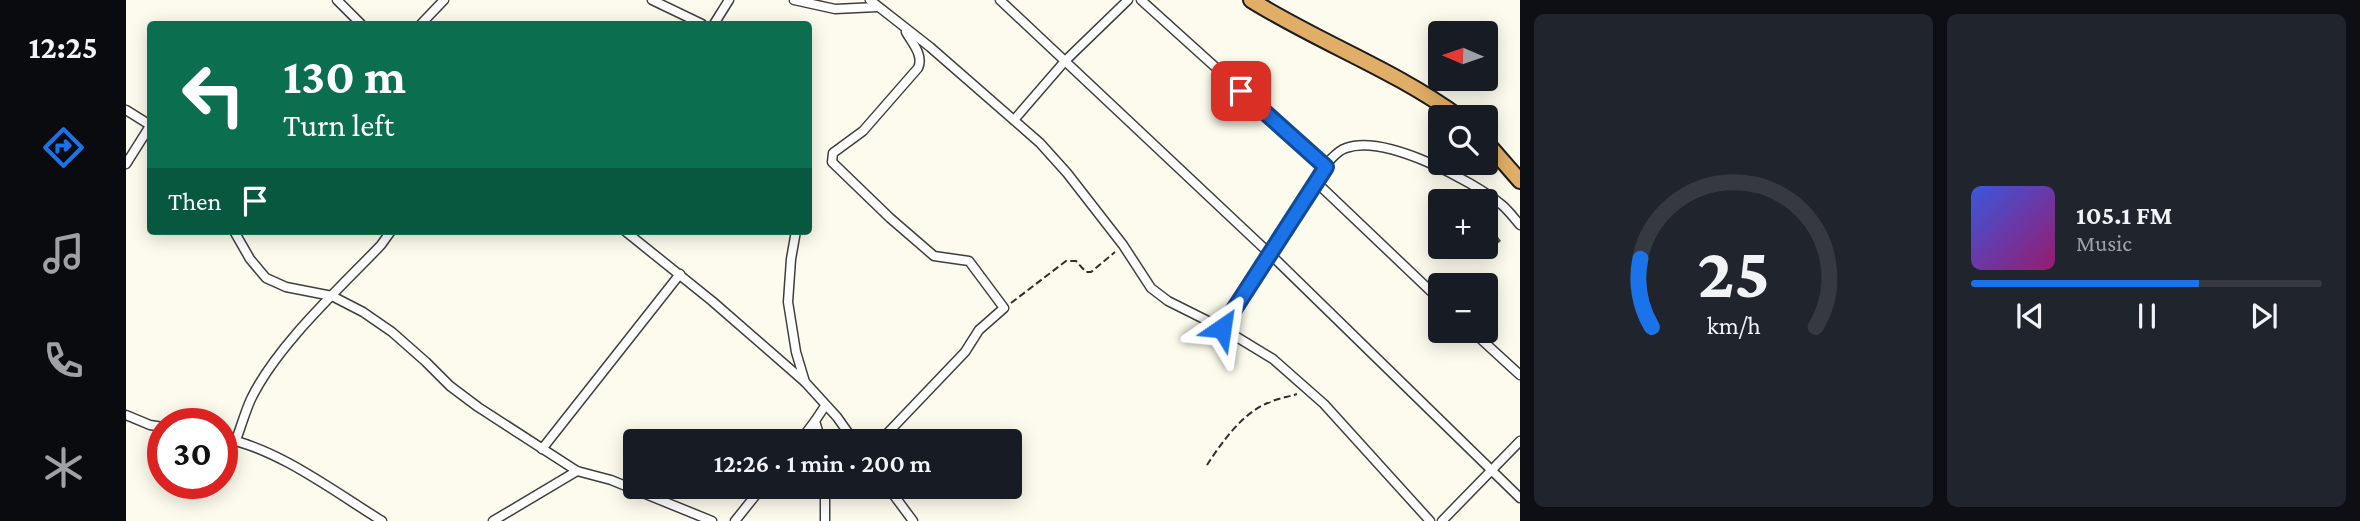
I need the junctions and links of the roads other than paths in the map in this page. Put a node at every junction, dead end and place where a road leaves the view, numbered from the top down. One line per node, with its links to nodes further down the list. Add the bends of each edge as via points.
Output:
1 (337, 0): 12 (street)
2 (444, 0): 13 (street)
3 (652, 0): 14 (street)
4 (729, 0): 15 (street)
5 (794, 0): 11 (street, via 835,9)
6 (870, 0): 11 (street)
7 (1000, 0): 17 (street)
8 (1128, 0): 17 (street)
9 (1141, 0): 25 (street)
10 (1251, 0): 18 (highway)
11 (877, 7): 16 (street)
12 (358, 21)
13 (424, 21)
14 (696, 21)
15 (716, 21)
16 (903, 27): 20 (street); 48 (street, via 921,61 918,68 863,131 833,153 832,162 934,256 969,261 1004,308)
17 (1065, 61): 20 (street); 33 (street)
18 (1442, 105)
19 (126, 110): 21 (street)
20 (1014, 120): 37 (street, via 1067,173 1151,288)
21 (147, 123)
22 (147, 130): 24 (street)
23 (1498, 156): 26 (highway)
24 (126, 164)
25 (1326, 167): 27 (street); 28 (street, via 1345,148 1392,148 1492,198)
26 (1520, 181)
27 (1316, 182): 33 (street); 35 (street)
28 (1520, 225)
29 (236, 235): 36 (street, via 266,278)
30 (388, 235): 36 (street)
31 (630, 235): 34 (street)
32 (795, 235): 40 (street, via 788,302)
33 (1269, 253): 37 (street); 54 (street)
34 (680, 274): 40 (street); 52 (street)
35 (1428, 289)
36 (332, 296): 49 (street, via 269,369); 52 (street, via 392,332 450,386)
37 (1222, 328): 65 (street, via 1273,359 1324,404)
38 (1485, 343): 39 (street)
39 (1520, 375)
40 (805, 382): 41 (street)
41 (825, 406): 43 (street); 47 (street)
42 (126, 415): 44 (street)
43 (814, 421): 45 (street); 46 (street)
44 (147, 424)
45 (808, 429)
46 (817, 429)
47 (844, 429)
48 (891, 429)
49 (238, 435)
50 (238, 441): 59 (street, via 268,452)
51 (1520, 441): 54 (street)
52 (542, 449): 53 (street)
53 (577, 471): 60 (street); 61 (street)
54 (1492, 471): 55 (street); 66 (street)
55 (1520, 498)
56 (752, 499): 62 (street)
57 (825, 499): 63 (street)
58 (896, 499): 64 (street)
59 (382, 521)
60 (493, 521)
61 (712, 521)
62 (735, 521)
63 (825, 521)
64 (912, 521)
65 (1430, 521)
66 (1442, 521)

